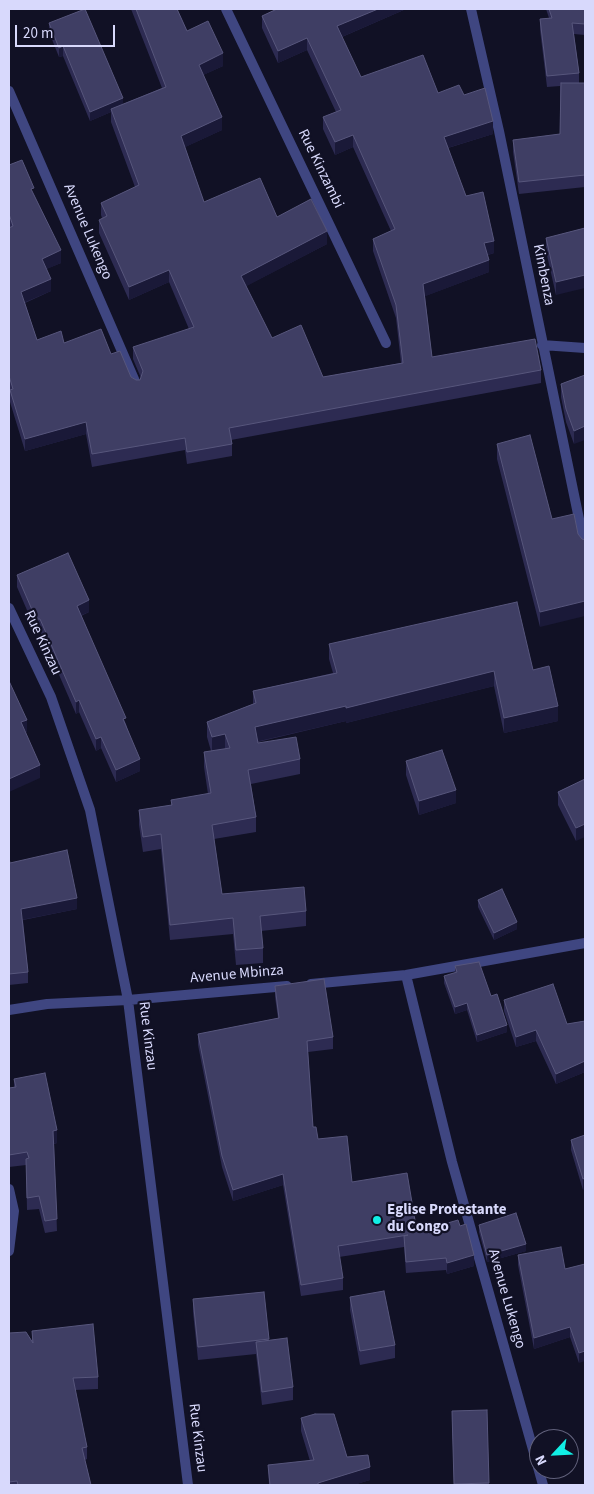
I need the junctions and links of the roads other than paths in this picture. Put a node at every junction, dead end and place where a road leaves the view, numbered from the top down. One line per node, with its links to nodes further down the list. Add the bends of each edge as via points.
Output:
1 (226, 9): 4 (street, Rue Kinzambi)
2 (471, 9): 5 (street, Kimbenza)
3 (9, 91): 7 (street, Avenue Lukengo)
4 (386, 343)
5 (542, 345): 6 (street); 8 (street, Kimbenza)
6 (585, 348)
7 (137, 386)
8 (585, 548)
9 (9, 608): 12 (street, Rue Kinzau, via 51,697 90,810)
10 (585, 943): 11 (street, Avenue Mbinza)
11 (406, 975): 12 (street, Avenue Mbinza); 17 (street, Avenue Lukengo, via 452,1162)
12 (128, 1000): 13 (street, Avenue Mbinza, via 47,1004); 16 (street, Rue Kinzau)
13 (9, 1010)
14 (9, 1189): 15 (street, via 14,1211)
15 (9, 1251)
16 (188, 1485)
17 (543, 1485)

